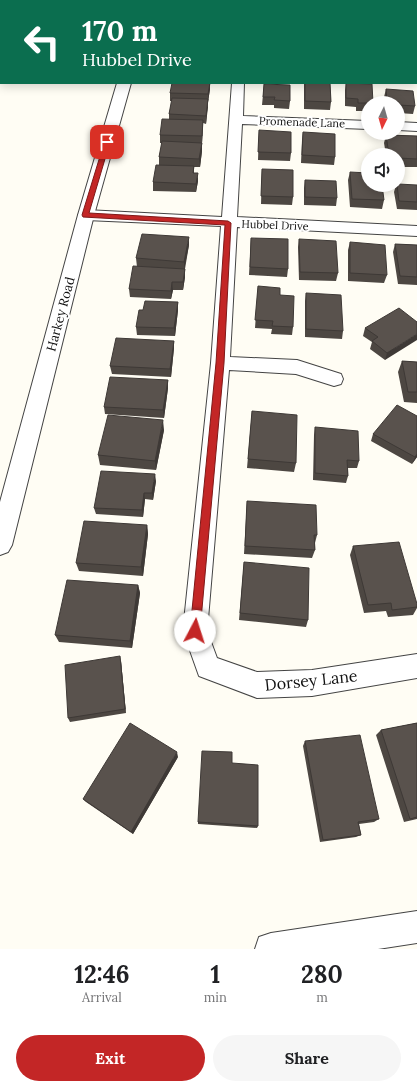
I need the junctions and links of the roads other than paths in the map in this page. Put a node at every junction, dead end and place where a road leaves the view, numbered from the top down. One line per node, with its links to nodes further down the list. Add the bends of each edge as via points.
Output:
1 (124, 84): 7 (street, Harkey Road)
2 (238, 84): 3 (street)
3 (236, 120): 4 (street, Promenade Lane); 8 (street)
4 (361, 125)
5 (405, 126): 6 (street)
6 (417, 127)
7 (86, 215): 8 (street, Hubbel Drive); 12 (street, Harkey Road)
8 (228, 223): 9 (street, Hubbel Drive); 10 (street)
9 (417, 231)
10 (220, 363): 11 (street, via 297,367); 13 (street, Dorsey Lane, via 195,631 208,667 256,685 312,682)
11 (334, 379)
12 (0, 545)
13 (417, 666)
14 (417, 927): 15 (street)
15 (271, 949)

